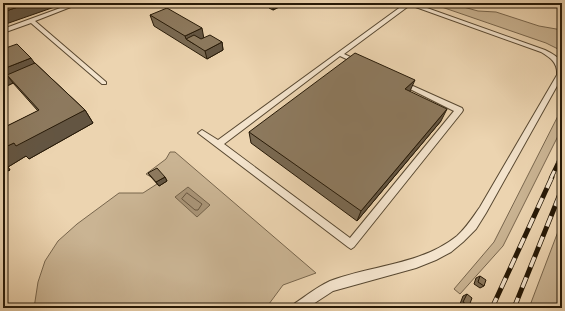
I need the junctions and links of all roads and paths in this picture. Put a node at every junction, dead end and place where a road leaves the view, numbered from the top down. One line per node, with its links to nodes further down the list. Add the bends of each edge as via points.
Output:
1 (78, 3): 3 (lane)
2 (409, 3): 5 (lane); 11 (lane, via 543,51 559,63 560,75 483,210 460,240 423,260 331,286)
3 (31, 20): 4 (lane); 8 (lane)
4 (3, 31)
5 (340, 54): 6 (lane); 10 (lane)
6 (361, 64)
7 (396, 81): 10 (lane, via 459,110 350,244)
8 (104, 83)
9 (202, 134): 10 (lane)
10 (218, 144)
11 (298, 308)

